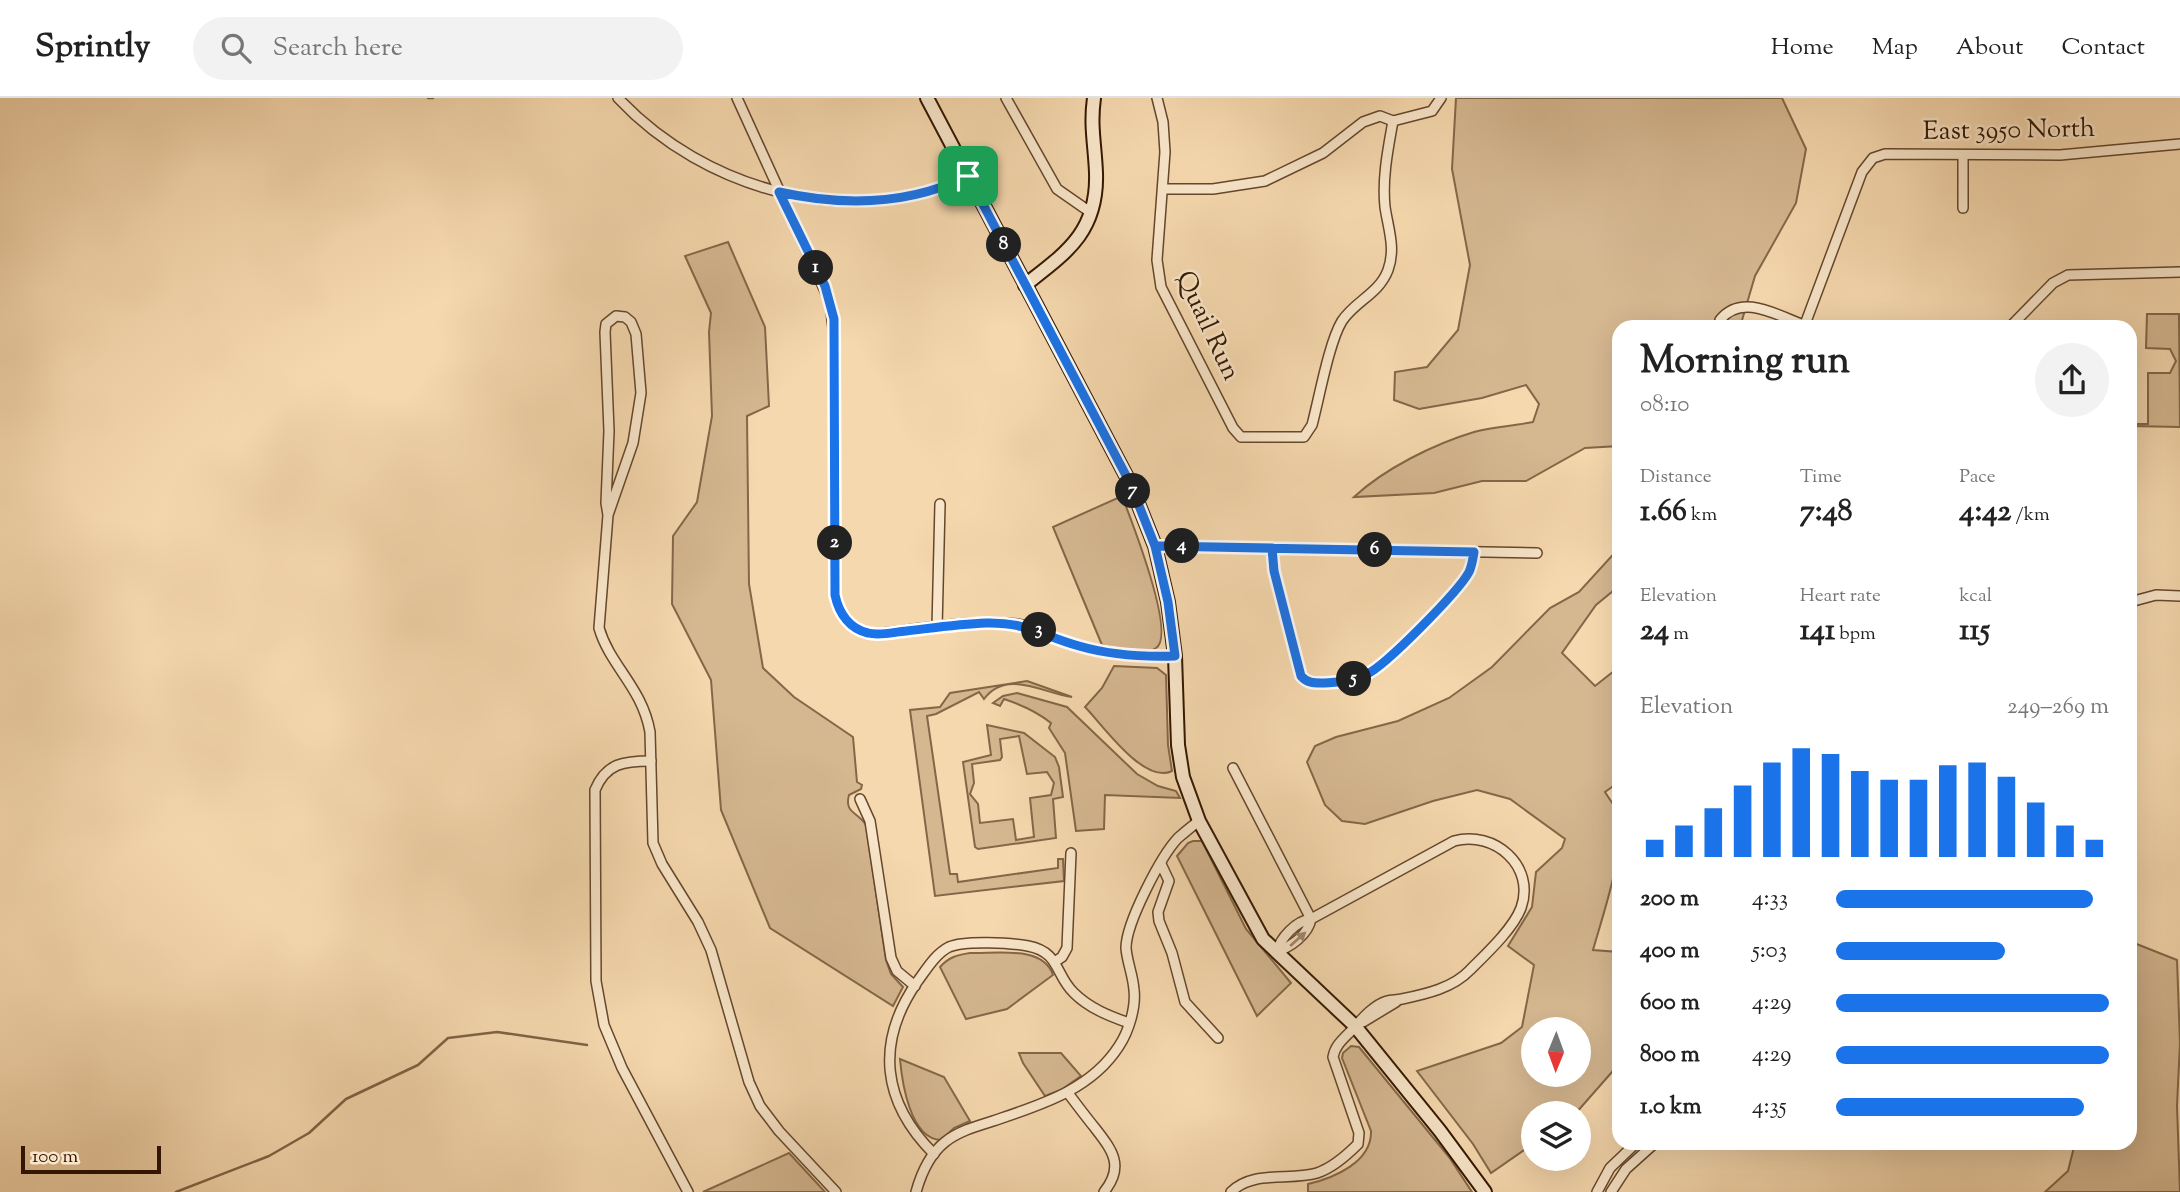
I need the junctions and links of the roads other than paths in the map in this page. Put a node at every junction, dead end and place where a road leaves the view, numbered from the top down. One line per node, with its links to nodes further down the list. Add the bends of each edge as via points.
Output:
1 (618, 98): 13 (street, via 689,155)
2 (737, 98): 13 (street)
3 (927, 98): 11 (street)
4 (1006, 98): 15 (street, via 1057,189)
5 (1094, 98): 15 (street, via 1091,120 1097,174)
6 (1157, 98): 12 (street, Quail Run, via 1165,152)
7 (1441, 98): 8 (street, via 1432,111)
8 (1393, 121): 12 (street, via 1380,116 1363,122 1323,153 1265,181 1213,189); 12 (street, Quail Run, via 1385,180 1392,251 1388,270 1369,297 1341,323 1312,425 1304,437 1241,436 1233,428 1161,287 1157,260)
9 (2180, 144): 10 (street, East 3950 North, via 2060,155)
10 (1964, 155): 14 (street); 20 (street, East 3950 North, via 1880,155 1867,164)
11 (968, 176): 13 (street, via 944,188 885,199 815,200); 17 (street)
12 (1163, 189)
13 (779, 192): 30 (street, via 825,286 834,319 837,604 852,626 870,634)
14 (1963, 208)
15 (1090, 212): 17 (street, via 1068,252)
16 (2180, 272): 21 (street, via 2068,275 2053,283)
17 (1025, 285): 24 (street, via 1130,483)
18 (1720, 320): 19 (street, via 1727,311 1747,306)
19 (1786, 320)
20 (1809, 320)
21 (2017, 320)
22 (940, 504): 30 (street)
23 (608, 515): 23 (street, via 633,443 641,393 636,334 631,322 616,316 606,324 605,332); 32 (street, via 599,628 643,706)
24 (1155, 546): 25 (street); 31 (street)
25 (1272, 548): 26 (street); 26 (street, via 1301,676 1314,683 1344,682 1369,674 1393,655 1461,584 1471,570)
26 (1474, 552): 27 (street)
27 (1537, 553)
28 (2180, 596): 29 (street)
29 (2137, 600)
30 (937, 628): 31 (street, via 1018,624 1107,653)
31 (1175, 656): 35 (street, via 1178,744 1183,777)
32 (651, 761): 49 (street, via 612,767 594,790 596,981 613,1046); 50 (street, via 653,843 711,950 749,1082 779,1131)
33 (1233, 768): 38 (street)
34 (860, 799): 41 (street, via 870,821 891,958 897,971)
35 (1199, 821): 37 (street, via 1177,839); 39 (street, via 1263,939)
36 (1071, 853): 40 (street, via 1068,948)
37 (1161, 864): 42 (street, via 1127,934 1134,990); 44 (street, via 1168,881 1158,912 1185,1002)
38 (1311, 919): 39 (street, via 1303,920 1279,942); 43 (street, via 1454,841 1484,841 1505,850 1519,869 1522,906 1468,972 1430,992 1399,1000)
39 (1277, 952): 43 (street)
40 (1056, 961): 41 (street, via 1041,949 1026,945 959,944 933,959); 42 (street, via 1070,990 1085,1003)
41 (915, 986): 48 (street, via 897,1016 890,1048 892,1081 908,1125)
42 (1129, 1023): 45 (street, via 1119,1046 1082,1085)
43 (1355, 1026): 53 (street, via 1335,1048 1333,1057 1359,1133 1358,1144 1318,1173 1241,1182); 54 (street)
44 (1218, 1038)
45 (1068, 1093): 48 (street, via 961,1132); 52 (street, via 1112,1150 1114,1176)
46 (1629, 1150): 55 (street, via 1610,1168)
47 (1647, 1150): 56 (street, via 1626,1169)
48 (934, 1154): 51 (street)
49 (688, 1192)
50 (836, 1192)
51 (916, 1192)
52 (1104, 1192)
53 (1231, 1192)
54 (1485, 1192)
55 (1597, 1192)
56 (1611, 1192)

